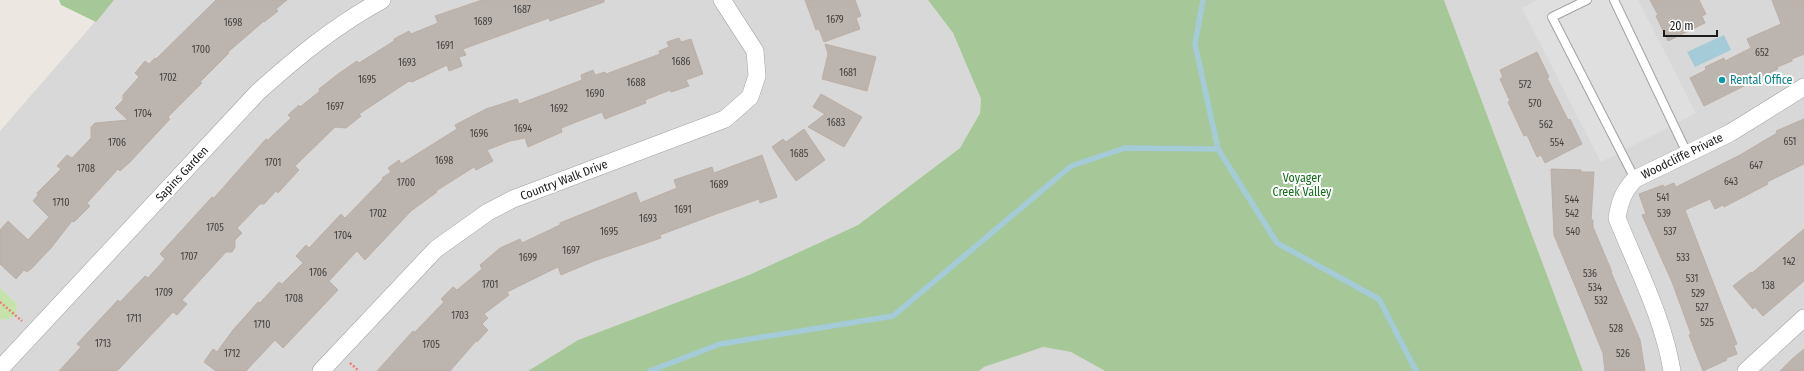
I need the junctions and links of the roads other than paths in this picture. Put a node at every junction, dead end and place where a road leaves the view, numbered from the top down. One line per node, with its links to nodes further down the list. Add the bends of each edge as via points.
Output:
1 (382, 0): 9 (street, Sapins Garden, via 304,51 258,92)
2 (722, 0): 10 (street, Country Walk Drive, via 755,51 757,76 750,97 736,110 725,119 513,199 488,212 436,249)
3 (1587, 0): 7 (lane, via 1552,17)
4 (1614, 0): 6 (lane)
5 (1804, 87): 6 (street, Woodcliffe Private, via 1746,124)
6 (1687, 153): 7 (street, Woodcliffe Private)
7 (1635, 178): 11 (street, Woodcliffe Private, via 1625,189 1618,218 1660,322)
8 (1804, 318): 12 (street)
9 (0, 369)
10 (321, 371)
11 (1672, 371)
12 (1746, 371)

